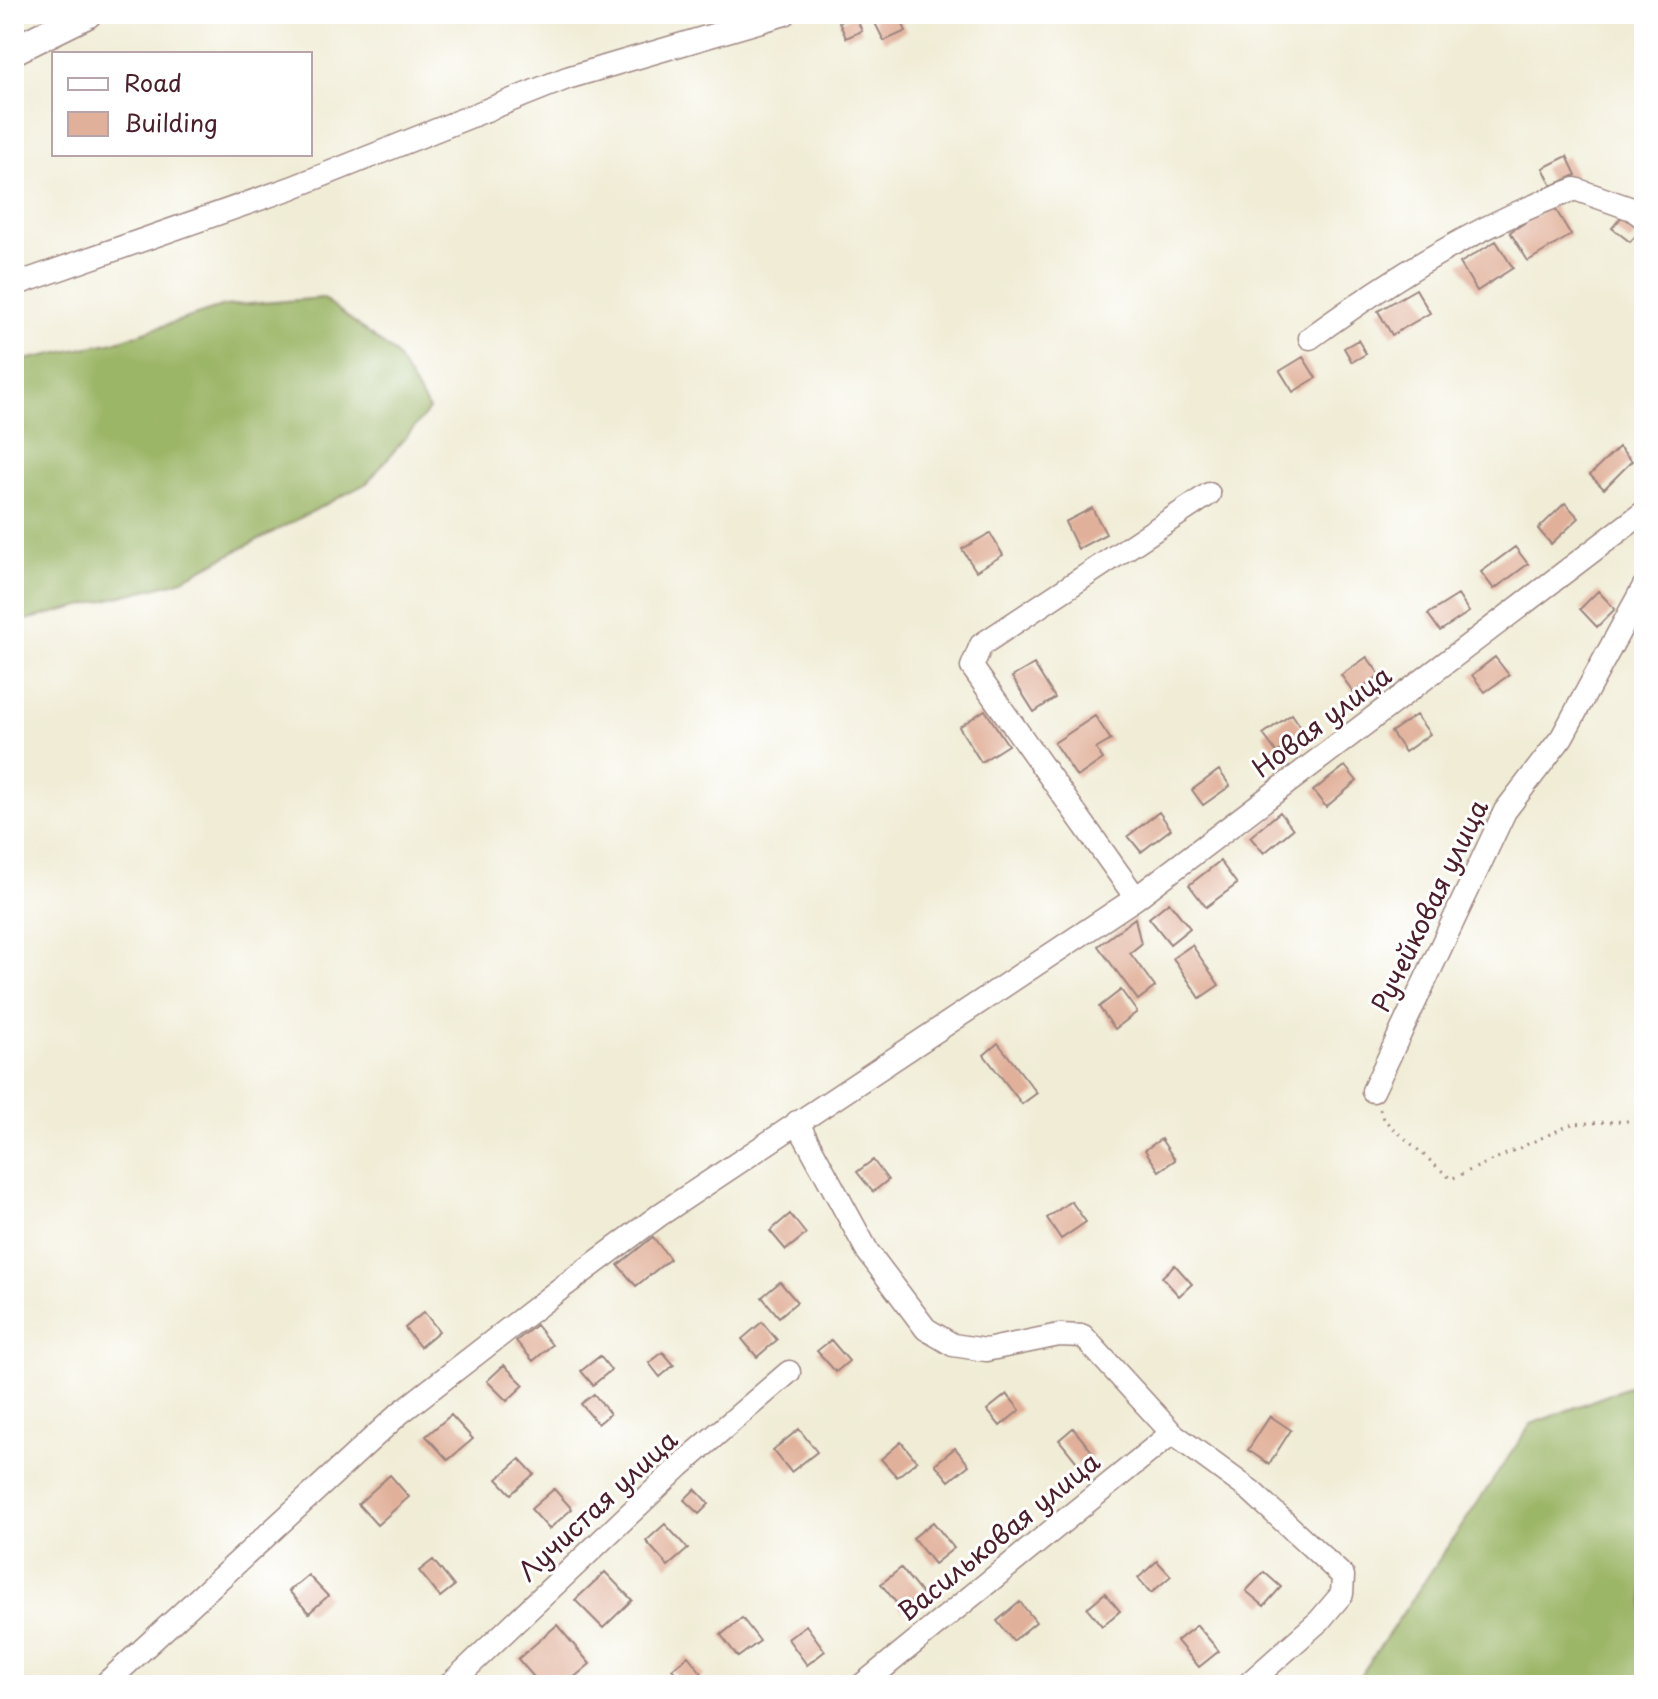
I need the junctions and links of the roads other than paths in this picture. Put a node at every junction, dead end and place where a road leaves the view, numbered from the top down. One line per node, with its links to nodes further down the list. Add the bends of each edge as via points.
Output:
1 (87, 14): 3 (main road)
2 (785, 14): 5 (street, via 567,78 291,188)
3 (14, 50)
4 (1644, 218): 6 (street, via 1575,189 1507,215 1393,278)
5 (14, 285)
6 (1310, 338)
7 (1209, 494): 10 (street, via 981,645 972,667)
8 (1644, 512): 10 (street, Новая улица)
9 (1644, 586): 11 (street, Ручейковая улица, via 1562,737 1505,811)
10 (1136, 898): 12 (street, Новая улица)
11 (1373, 1091)
12 (797, 1122): 14 (street, via 868,1252 926,1329 953,1345 986,1350 1059,1335 1083,1336); 15 (street, Новая улица, via 661,1214 400,1413)
13 (789, 1372): 16 (street, Лучистая улица, via 680,1466)
14 (1172, 1433): 17 (street, Васильковая улица); 18 (street, via 1251,1491 1343,1576 1342,1594 1319,1621)
15 (104, 1685)
16 (449, 1685)
17 (862, 1685)
18 (1247, 1685)

